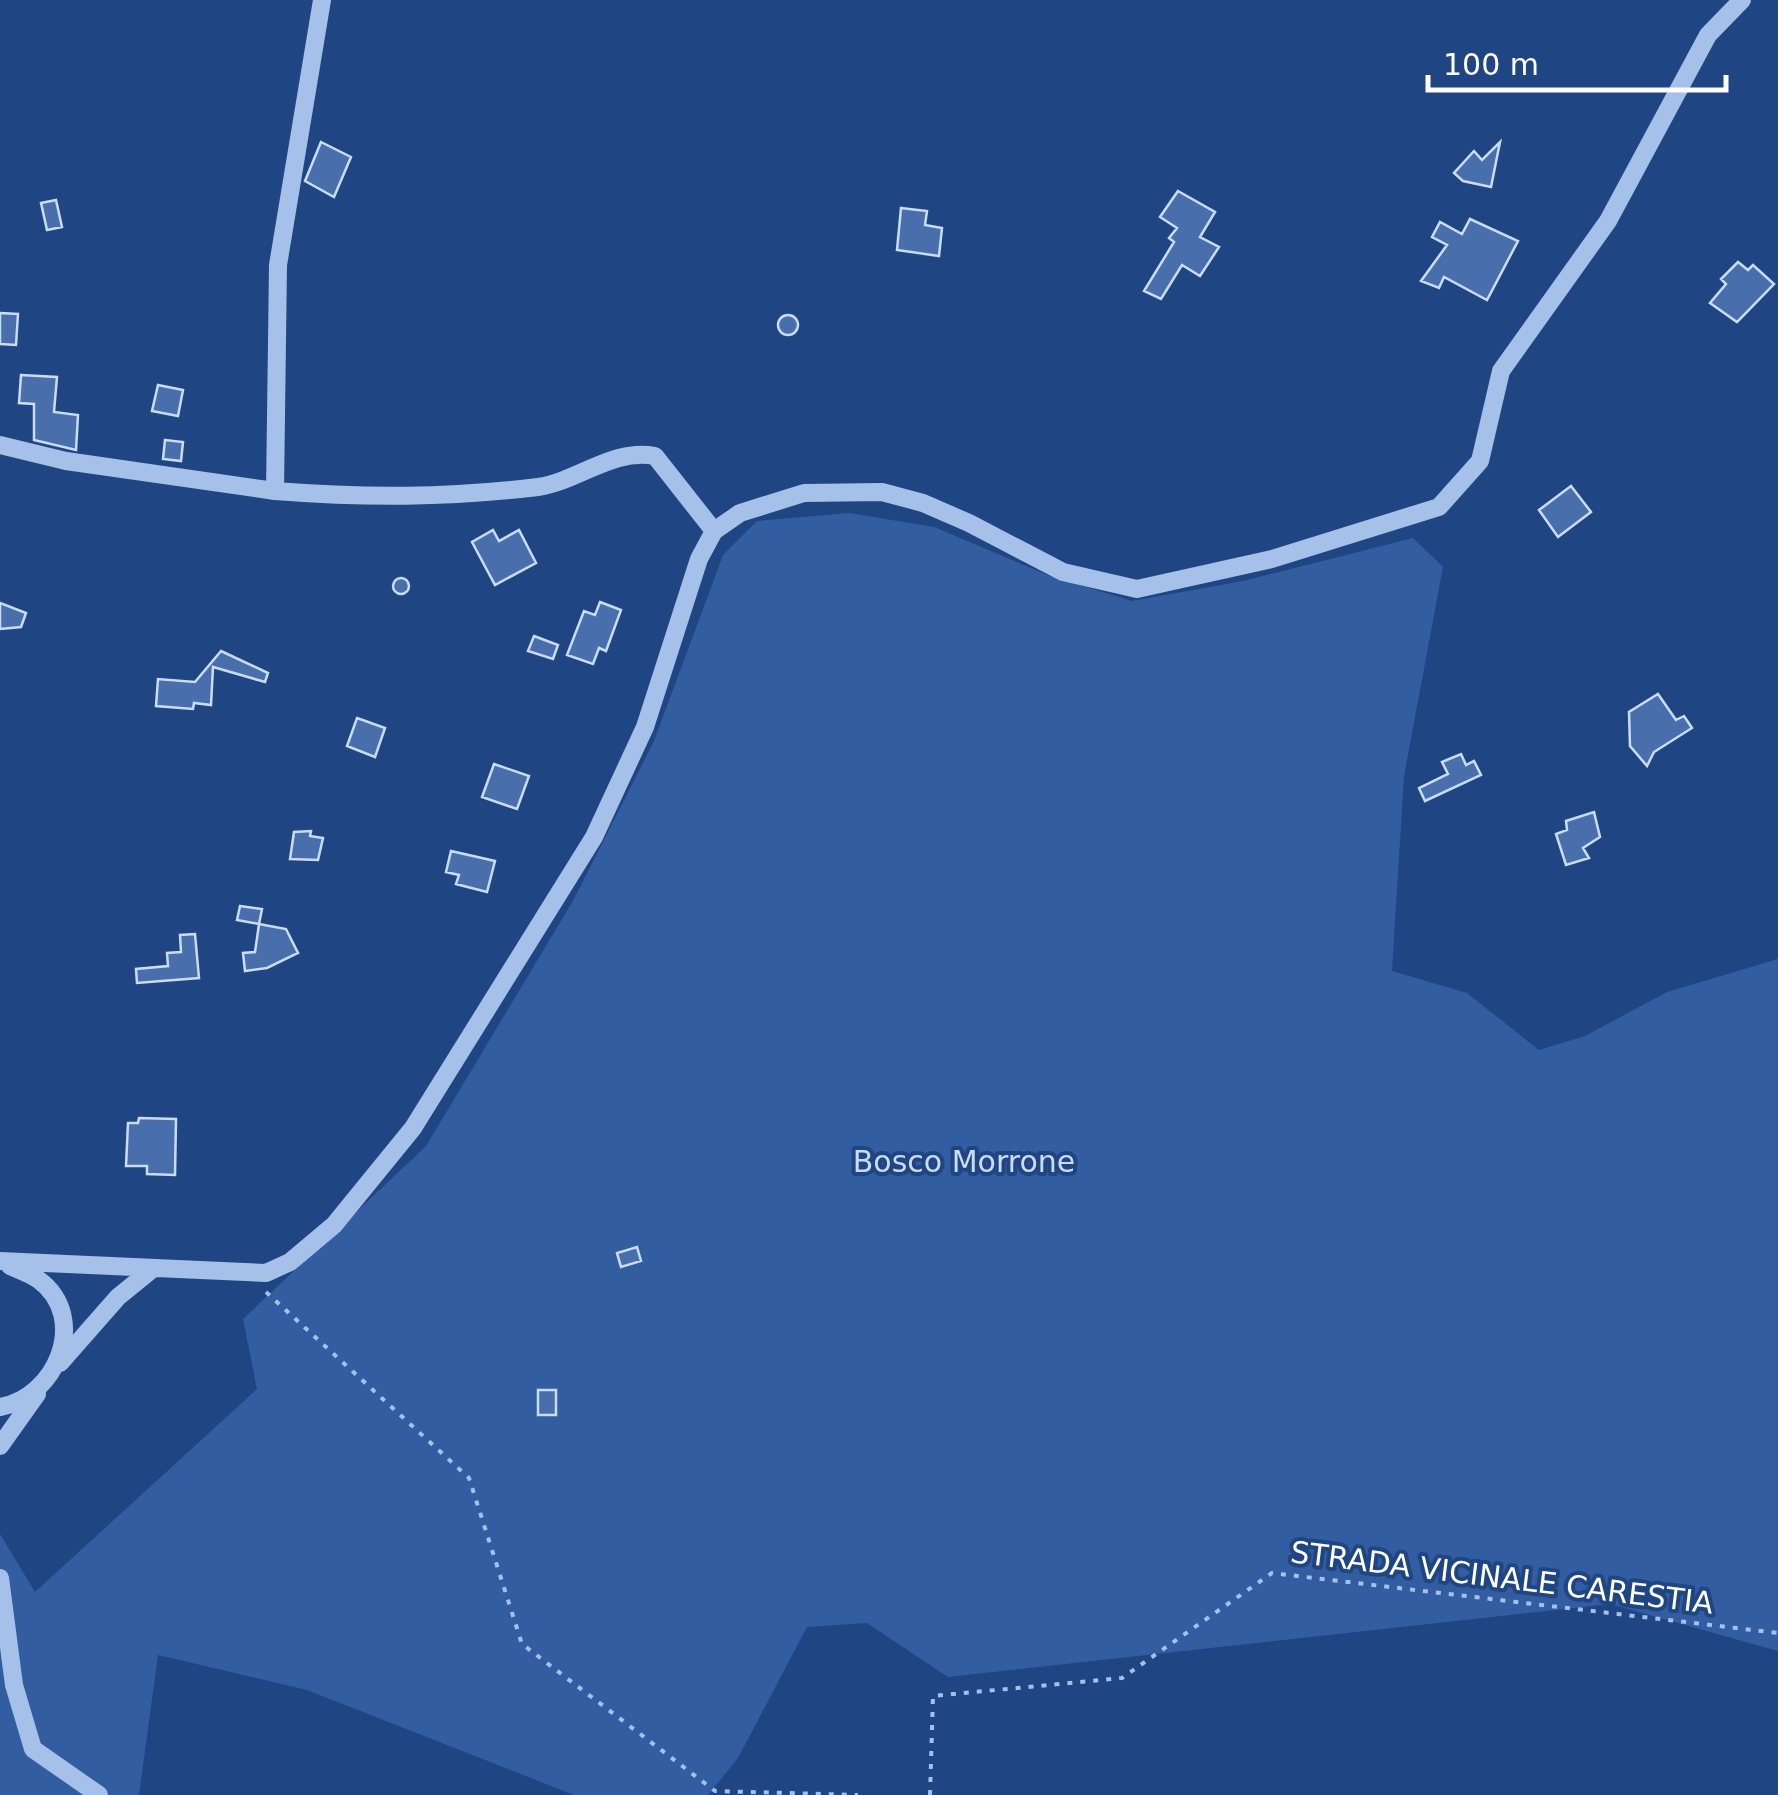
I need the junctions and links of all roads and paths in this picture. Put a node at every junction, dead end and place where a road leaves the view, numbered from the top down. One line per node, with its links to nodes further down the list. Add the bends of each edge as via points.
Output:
1 (322, 0): 4 (street, via 278,265)
2 (1742, 0): 5 (street, via 1708,35 1608,221 1501,371 1480,461 1439,507 1272,560 1137,589 1063,572 969,523 882,492 804,493 740,513)
3 (0, 445): 4 (street)
4 (274, 491): 5 (street, via 388,500 543,486 633,452 655,456)
5 (714, 531): 8 (street, via 645,727 594,837 414,1128 334,1225 290,1262)
6 (2, 1263): 7 (street); 9 (street, via 40,1280 63,1316 64,1340)
7 (150, 1270): 8 (street); 9 (street)
8 (244, 1272): 15 (path, via 470,1478 522,1644 715,1790)
9 (50, 1375): 10 (street, via 27,1398); 11 (street)
10 (0, 1407)
11 (0, 1446)
12 (0, 1578): 14 (street, via 14,1685 33,1749)
13 (1778, 1633): 16 (path, STRADA VICINALE CARESTIA, via 1272,1573 1122,1678 933,1696)
14 (99, 1795)
15 (858, 1795)
16 (930, 1795)

